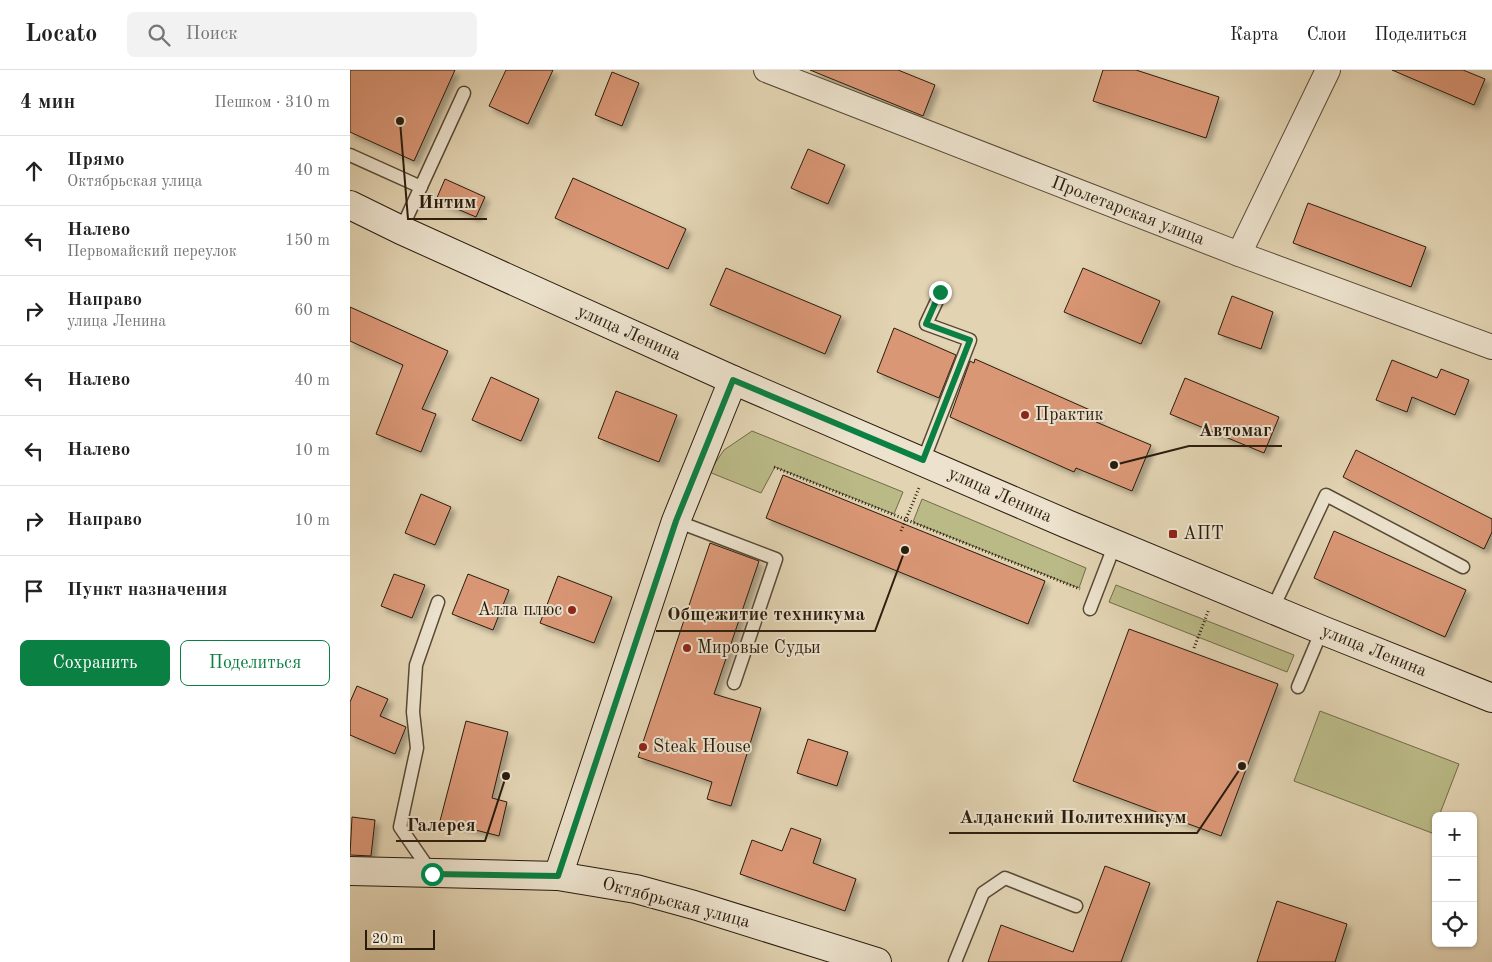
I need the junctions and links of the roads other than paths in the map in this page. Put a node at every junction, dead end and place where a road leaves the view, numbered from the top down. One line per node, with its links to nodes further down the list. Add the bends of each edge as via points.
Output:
1 (766, 70): 8 (street, Пролетарская улица)
2 (1328, 70): 8 (street)
3 (464, 94): 5 (lane)
4 (350, 155): 5 (lane)
5 (421, 187): 7 (lane)
6 (350, 205): 7 (main road, улица Ленина)
7 (401, 230): 11 (main road, улица Ленина)
8 (1239, 254): 10 (street, Пролетарская улица)
9 (940, 292): 12 (lane, via 926,324 970,340)
10 (1492, 347)
11 (733, 380): 12 (main road, улица Ленина); 13 (main road)
12 (926, 462): 14 (main road, улица Ленина)
13 (676, 521): 20 (lane, via 776,559); 25 (main road)
14 (1115, 544): 17 (lane); 18 (main road, улица Ленина)
15 (1463, 567): 18 (lane, via 1326,495)
16 (438, 602): 24 (lane, via 416,665 413,712 418,748 400,827)
17 (1090, 609)
18 (1272, 610): 19 (main road, улица Ленина)
19 (1322, 630): 21 (lane); 22 (main road, улица Ленина)
20 (734, 683)
21 (1298, 687)
22 (1492, 698)
23 (350, 871): 24 (main road, Октябрьская улица)
24 (432, 874): 25 (main road, Октябрьская улица)
25 (558, 876): 27 (main road, Октябрьская улица, via 636,889 686,902)
26 (1076, 906): 28 (lane, via 1006,878 983,893)
27 (878, 962)
28 (955, 962)

